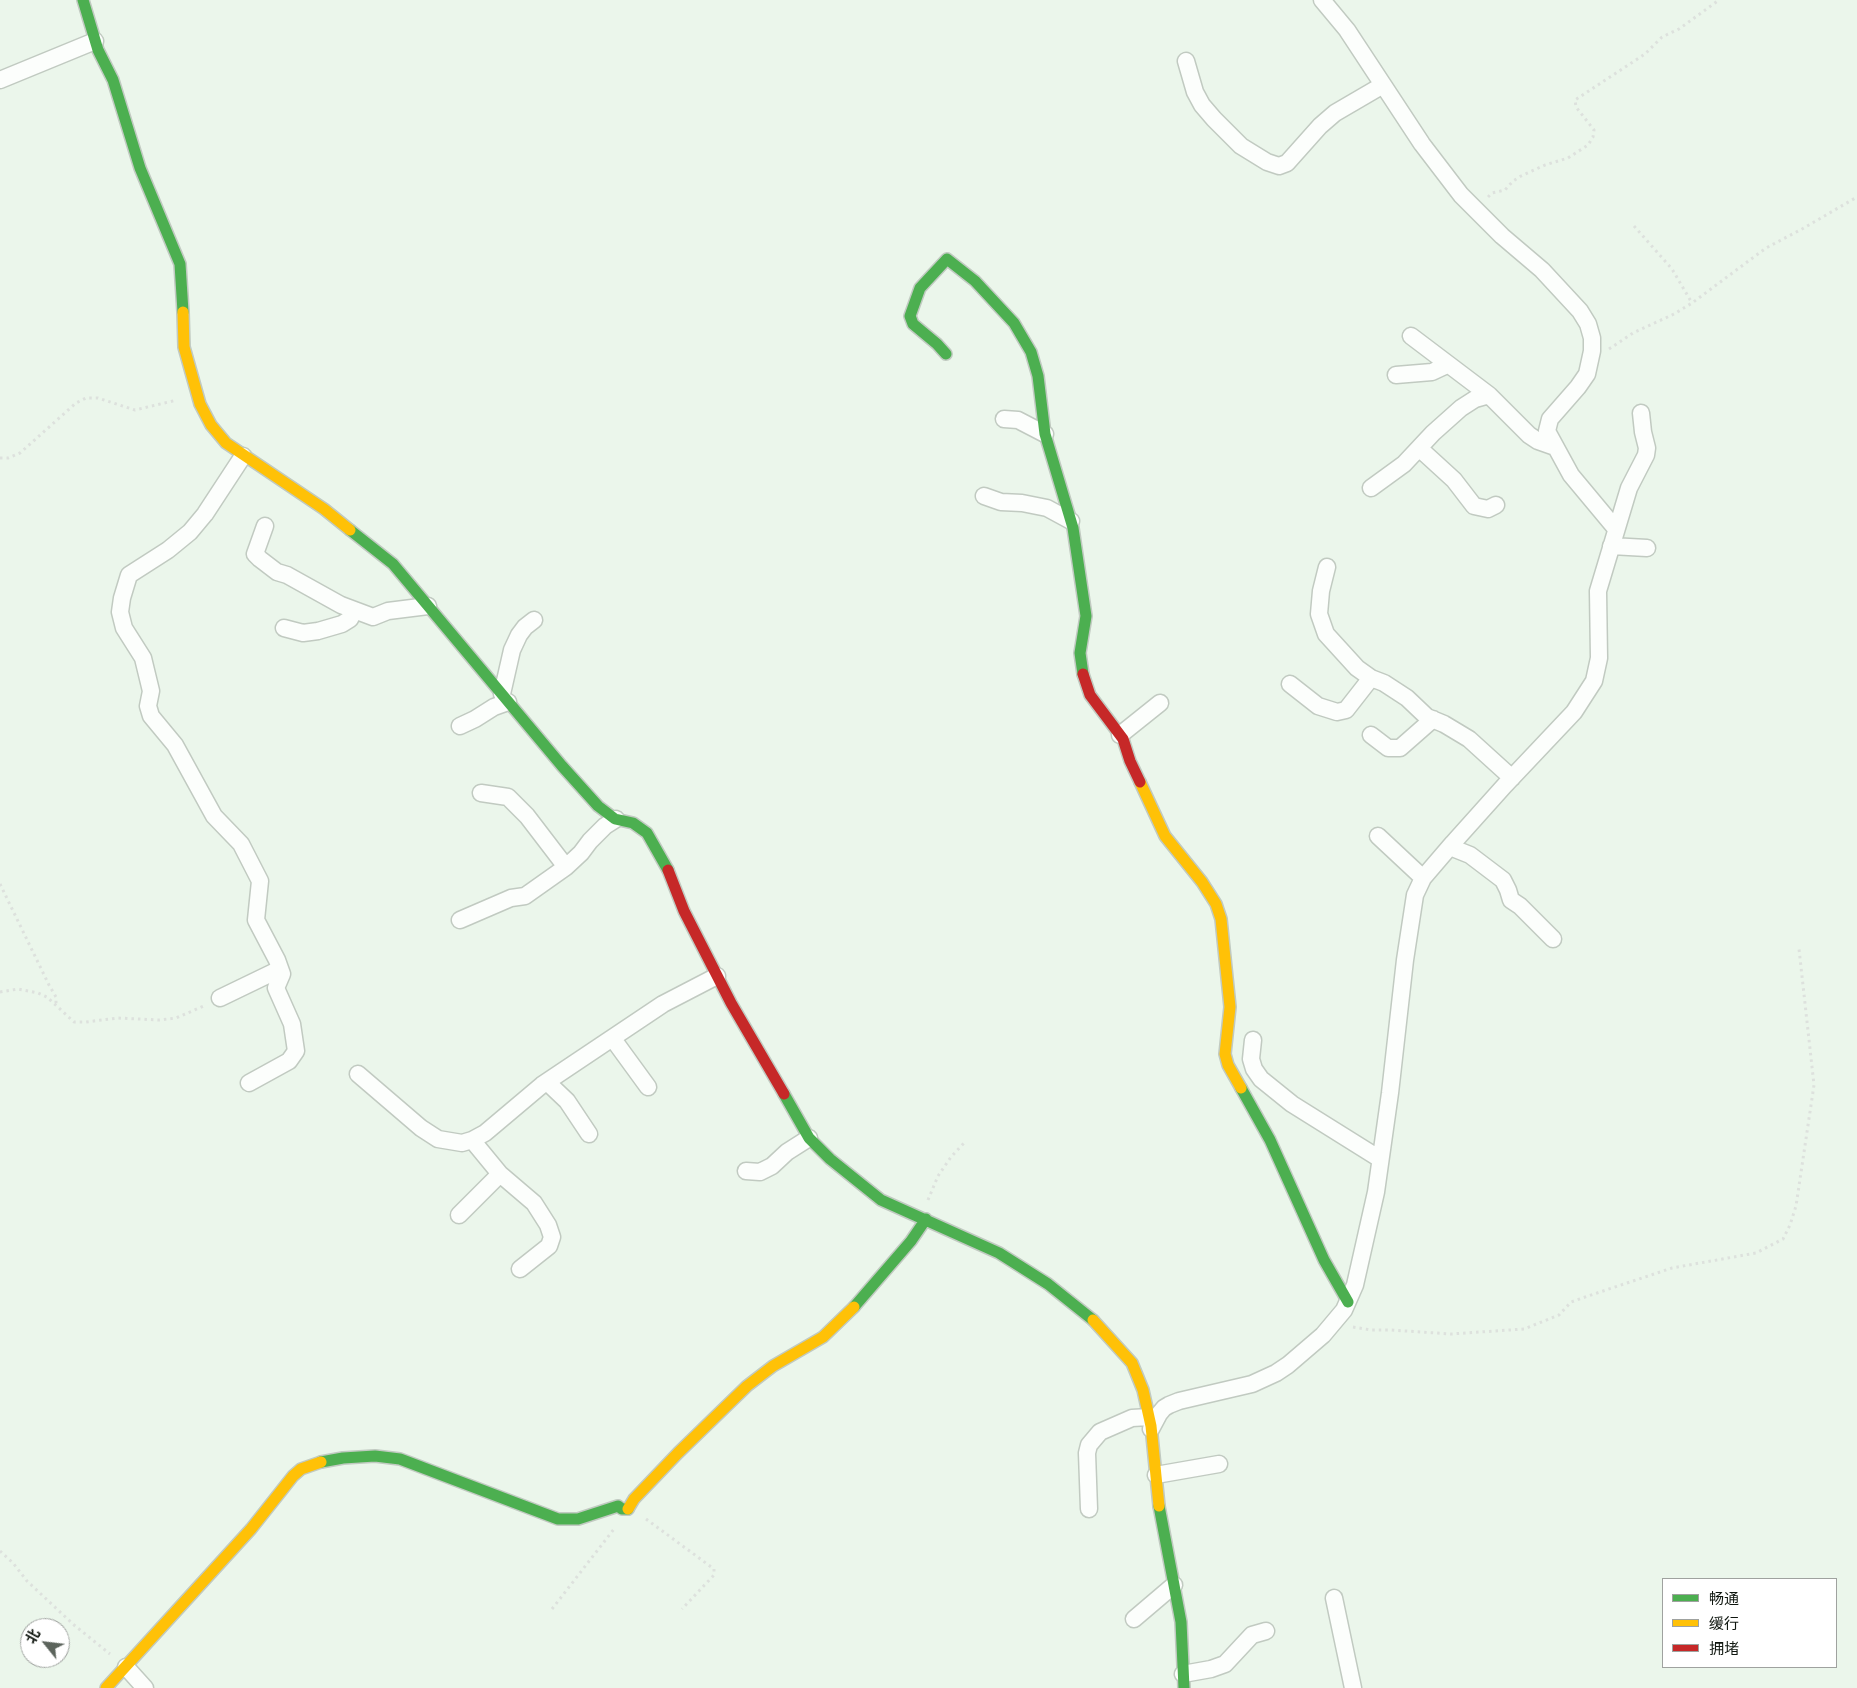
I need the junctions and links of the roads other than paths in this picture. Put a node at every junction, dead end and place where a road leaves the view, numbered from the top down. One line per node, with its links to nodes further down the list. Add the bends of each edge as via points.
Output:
1 (82, 0): 3 (street)
2 (1322, 0): 6 (street, via 1348,30)
3 (95, 41): 5 (street); 17 (street, via 113,80 140,168 180,264 184,347 200,404 211,426 226,444)
4 (1186, 61): 6 (street, via 1198,99 1214,120 1240,146 1279,166 1287,163 1335,113)
5 (0, 80)
6 (1383, 85): 15 (street, via 1461,195 1542,270 1588,324 1592,338 1587,374 1550,419 1547,431)
7 (1411, 336): 9 (street)
8 (946, 354): 14 (street, via 913,324 910,316 920,288 947,259 975,281 1014,323 1031,352 1038,376)
9 (1447, 364): 10 (street, via 1432,372); 11 (street)
10 (1396, 375)
11 (1489, 396): 15 (street, via 1529,435); 16 (street, via 1475,399 1461,408)
12 (1641, 413): 23 (street, via 1646,455 1628,488)
13 (1004, 419): 14 (street, via 1018,420)
14 (1045, 434): 21 (street)
15 (1555, 446): 23 (street, via 1571,475)
16 (1419, 448): 18 (street, via 1404,464); 20 (street, via 1454,480 1474,506 1488,508)
17 (243, 456): 27 (street, via 324,509 370,544 393,564); 48 (street, via 190,532 130,575 120,612 124,628 145,666 151,716 175,745 214,816 241,844 260,881 256,920)
18 (1371, 488)
19 (984, 496): 21 (street, via 1001,502 1047,508)
20 (1496, 505)
21 (1071, 521): 38 (street, via 1086,616 1081,667 1090,695)
22 (265, 526): 28 (street, via 255,554 260,560)
23 (1616, 529): 24 (street)
24 (1611, 546): 25 (street); 39 (street, via 1598,591 1598,658 1594,681 1574,712)
25 (1647, 548)
26 (1327, 567): 31 (street, via 1319,614 1326,634 1357,668)
27 (428, 606): 28 (street, via 388,611 373,617); 33 (street)
28 (354, 611): 30 (street, via 342,624 318,631 303,633)
29 (534, 620): 33 (street, via 525,627 512,650)
30 (284, 628)
31 (1371, 678): 32 (street, via 1346,710 1337,712 1318,706); 35 (street, via 1407,698)
32 (1290, 684)
33 (505, 698): 36 (street); 41 (street, via 598,806)
34 (1160, 703): 38 (street)
35 (1433, 719): 37 (street, via 1400,748 1388,748); 39 (street, via 1469,739)
36 (460, 726)
37 (1370, 735)
38 (1120, 736): 66 (street, via 1165,836 1216,904 1222,919 1230,1007 1225,1054 1228,1065 1270,1140 1324,1260)
39 (1512, 778): 43 (street)
40 (481, 793): 44 (street, via 508,797 527,816)
41 (616, 819): 44 (street, via 605,826); 49 (street, via 633,823 647,833 668,869 684,911)
42 (1378, 836): 45 (street)
43 (1450, 847): 45 (street); 47 (street, via 1470,855 1502,880 1511,900)
44 (566, 867): 46 (street, via 525,896 511,898)
45 (1424, 878): 60 (street, via 1416,895 1410,924)
46 (460, 920)
47 (1553, 939)
48 (280, 969): 50 (street); 55 (street, via 282,974 276,988 292,1024 296,1051 289,1061)
49 (717, 976): 51 (street, via 663,1004); 58 (street)
50 (220, 998)
51 (613, 1039): 54 (street); 56 (street)
52 (1253, 1040): 60 (street, via 1251,1059 1261,1079 1292,1104)
53 (358, 1074): 59 (street, via 438,1139 462,1143)
54 (547, 1082): 57 (street, via 567,1101); 59 (street)
55 (249, 1083)
56 (648, 1088)
57 (589, 1134)
58 (809, 1138): 61 (street, via 772,1166 760,1172); 64 (street, via 881,1200)
59 (472, 1140): 62 (street)
60 (1380, 1159): 66 (street, via 1376,1192)
61 (746, 1171)
62 (500, 1174): 63 (street); 65 (street, via 534,1203 552,1237 549,1246)
63 (459, 1215)
64 (923, 1218): 67 (street, via 999,1253 1048,1284 1090,1317 1132,1364 1144,1390); 75 (street, via 910,1241 845,1317 824,1337 773,1366 747,1386 626,1509 618,1506 578,1519 558,1519 400,1459 375,1456 314,1464 293,1476 251,1529)
65 (520, 1269)
66 (1348, 1302): 67 (street, via 1337,1320 1276,1373 1252,1384 1179,1401 1164,1408)
67 (1150, 1423): 69 (street); 70 (street, via 1132,1418 1100,1432 1090,1446 1087,1453)
68 (1219, 1464): 69 (street)
69 (1156, 1475): 71 (street)
70 (1089, 1509)
71 (1174, 1585): 73 (street); 76 (street, via 1181,1622)
72 (1334, 1598): 79 (street)
73 (1134, 1620)
74 (1266, 1631): 76 (street, via 1252,1635 1225,1664)
75 (126, 1667): 77 (street); 78 (street)
76 (1183, 1681)
77 (106, 1688)
78 (145, 1688)
79 (1353, 1688)

